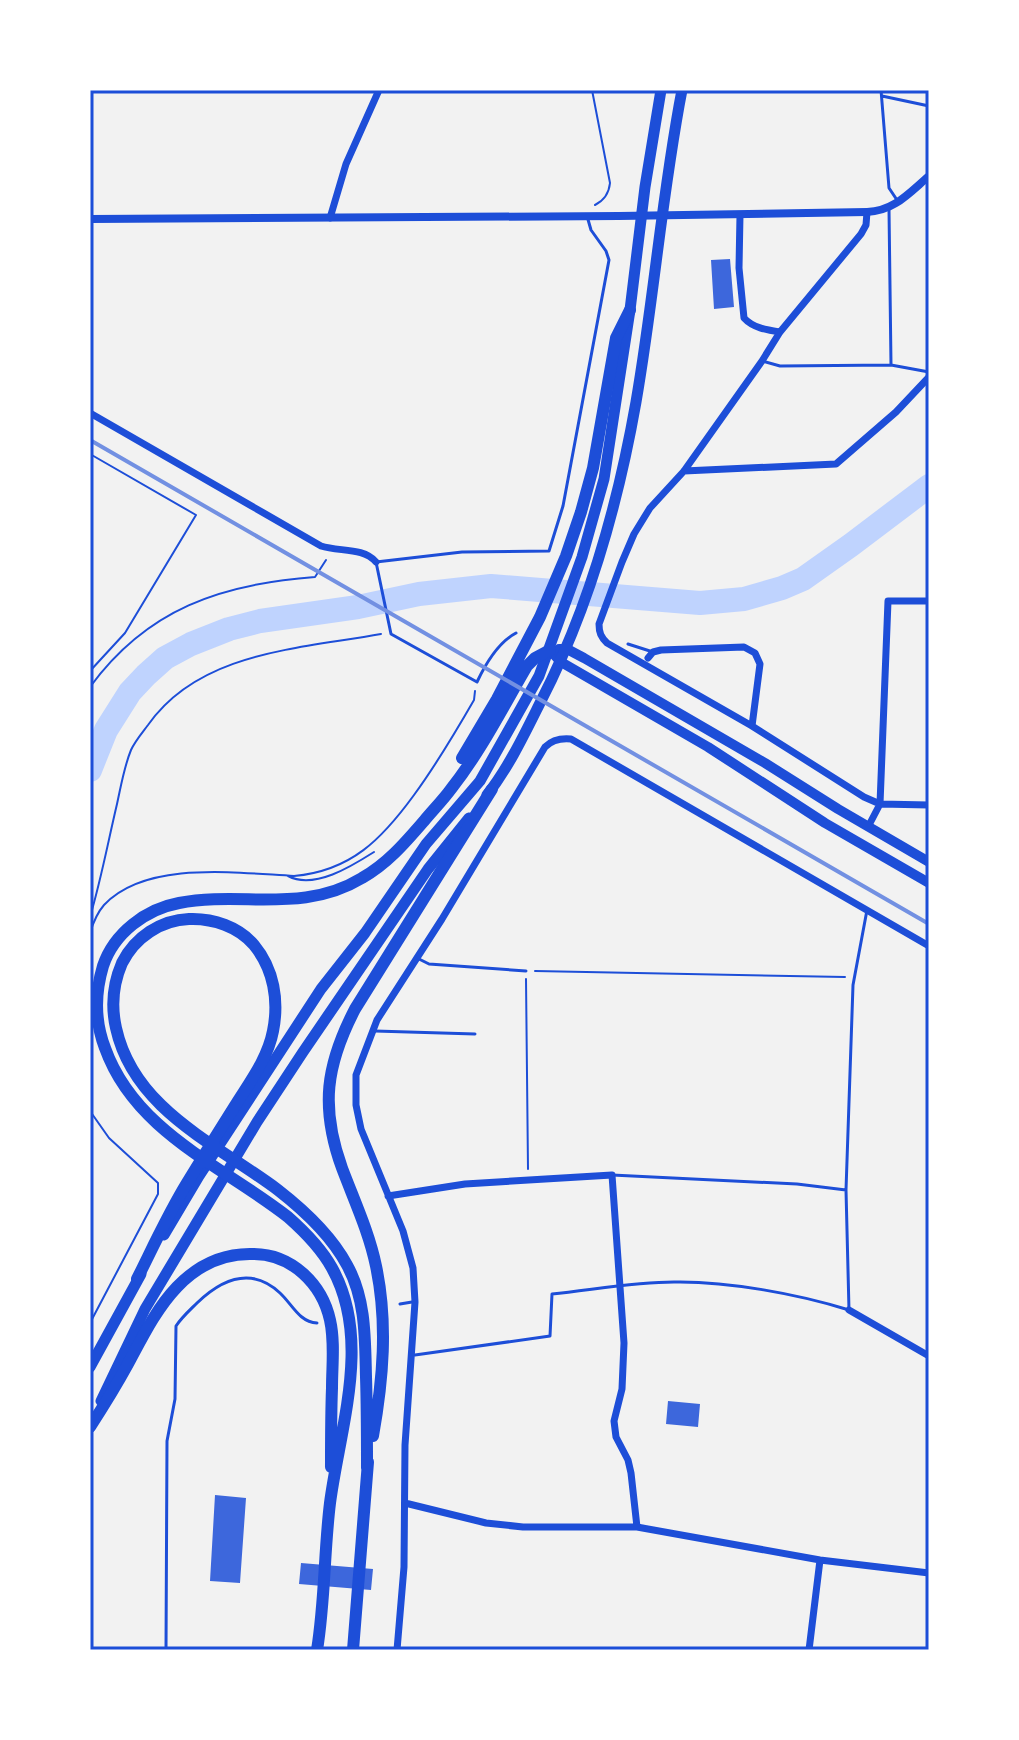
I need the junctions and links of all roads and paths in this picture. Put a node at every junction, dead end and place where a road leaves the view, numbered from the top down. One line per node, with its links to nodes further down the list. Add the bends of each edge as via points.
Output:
1 (379, 90): 16 (street, via 346,164)
2 (592, 90): 15 (path, via 610,183)
3 (661, 90): 12 (highway)
4 (682, 90): 13 (highway)
5 (881, 90): 6 (lane)
6 (882, 96): 7 (lane); 9 (lane, via 889,188)
7 (929, 106)
8 (929, 176): 9 (street)
9 (898, 202): 10 (street)
10 (889, 208): 11 (street); 21 (lane)
11 (867, 212): 14 (street); 19 (street, via 861,234)
12 (641, 215): 13 (street); 15 (street); 18 (highway)
13 (661, 215): 14 (street); 32 (highway, via 634,415 598,559)
14 (740, 215): 19 (street, via 744,318)
15 (587, 216): 16 (street); 27 (lane, via 609,260 563,506 549,551 462,552)
16 (330, 218): 17 (street)
17 (90, 219)
18 (630, 310): 33 (highway, via 604,479); 46 (highway, via 616,338 593,468 566,556 540,617 467,751)
19 (780, 332): 20 (street)
20 (762, 361): 21 (lane, via 780,366); 25 (street)
21 (891, 365): 22 (lane)
22 (929, 375): 25 (street, via 836,464)
23 (90, 413): 26 (street)
24 (90, 454): 36 (path, via 196,515 125,633)
25 (684, 471): 39 (street, via 634,534 599,631 607,643)
26 (333, 549): 27 (street, via 363,553); 38 (path, via 315,577 236,588 170,615 122,651)
27 (376, 564): 29 (lane)
28 (929, 601): 43 (street, via 888,601)
29 (389, 631): 37 (lane); 52 (path, via 250,657 200,678 156,713 131,749)
30 (516, 633): 37 (lane, via 501,645)
31 (628, 644): 34 (lane)
32 (567, 649): 33 (main road); 35 (highway); 45 (main road)
33 (550, 650): 35 (main road); 46 (highway, via 527,666 452,788); 67 (highway, via 480,781 426,844 321,989)
34 (651, 655): 39 (street, via 744,647 755,653 760,664)
35 (561, 662): 42 (highway); 50 (main road)
36 (90, 671)
37 (477, 682): 47 (path, via 474,700 438,762)
38 (90, 687)
39 (752, 726): 43 (street)
40 (600, 744): 41 (lane)
41 (595, 753): 51 (street); 55 (street, via 564,738 545,747)
42 (492, 789): 77 (highway, via 428,869 257,1122 145,1309); 78 (highway, via 355,1009 332,1064 330,1123 375,1262 382,1308 381,1383)
43 (880, 804): 44 (street); 45 (street)
44 (929, 805)
45 (868, 827): 48 (main road)
46 (412, 834): 79 (highway, via 379,867 330,893 293,900 198,900 158,908 115,943 99,980 97,1018 104,1048 129,1093 188,1149 288,1217 322,1252 341,1286 351,1347 349,1396)
47 (367, 849): 49 (path, via 324,871); 49 (path, via 375,851 321,877)
48 (929, 862)
49 (287, 876): 53 (path, via 200,872 160,877 131,887 102,906)
50 (929, 883)
51 (867, 910): 54 (street); 57 (lane)
52 (90, 917)
53 (90, 931)
54 (929, 946)
55 (416, 959): 56 (lane); 58 (street)
56 (526, 971): 57 (path); 62 (path)
57 (854, 977): 63 (lane)
58 (373, 1030): 59 (lane); 65 (street, via 356,1075 356,1105)
59 (475, 1034)
60 (90, 1111): 64 (path, via 109,1138 158,1183)
61 (612, 1175): 62 (street); 63 (lane); 68 (street)
62 (528, 1180): 65 (street)
63 (846, 1190): 71 (lane)
64 (158, 1194): 66 (path); 72 (path)
65 (388, 1196): 69 (street, via 413,1268)
66 (161, 1198)
67 (137, 1279): 76 (highway); 78 (highway, via 185,1186 261,1064 273,1032 275,999 268,966 250,940 209,920 161,925 135,944 114,988 119,1039 134,1072 158,1102 196,1135 259,1177 294,1203 338,1249 356,1284 364,1324)
68 (620, 1286): 71 (lane, via 731,1285); 74 (lane, via 552,1294 550,1336); 81 (street, via 622,1389 614,1421 631,1473)
69 (415, 1302): 70 (lane); 74 (street)
70 (400, 1304)
71 (849, 1310): 75 (street)
72 (90, 1323)
73 (317, 1323): 86 (lane, via 302,1319 262,1280 238,1278 208,1292 176,1326 175,1399 167,1441)
74 (412, 1355): 80 (street)
75 (929, 1356)
76 (90, 1367)
77 (90, 1425): 79 (highway, via 160,1308 189,1275 224,1256 273,1256 312,1282 330,1320)
78 (367, 1468): 85 (highway)
79 (330, 1503): 84 (highway)
80 (405, 1503): 81 (street, via 511,1526); 87 (street)
81 (637, 1527): 82 (street)
82 (820, 1560): 83 (street); 88 (street)
83 (929, 1573)
84 (319, 1646)
85 (352, 1647)
86 (166, 1650)
87 (397, 1650)
88 (809, 1650)

